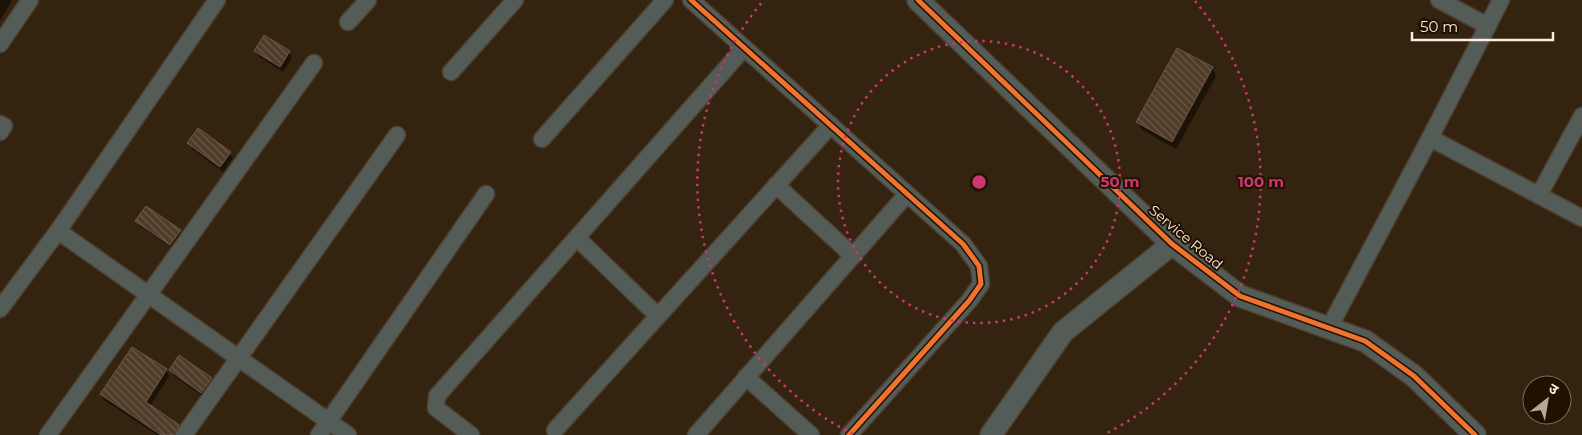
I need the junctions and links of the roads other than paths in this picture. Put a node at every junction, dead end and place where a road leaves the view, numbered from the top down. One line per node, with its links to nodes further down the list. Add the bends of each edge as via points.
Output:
1 (30, 0): 12 (street)
2 (217, 0): 28 (street)
3 (368, 0): 10 (street)
4 (515, 0): 15 (street)
5 (665, 0): 22 (street)
6 (691, 0): 13 (street)
7 (918, 0): 30 (street, Service Road)
8 (1439, 0): 11 (street)
9 (1501, 0): 11 (street)
10 (348, 22)
11 (1488, 26): 21 (street)
12 (0, 44)
13 (744, 48): 18 (street); 29 (street)
14 (314, 63): 32 (street)
15 (452, 72)
16 (1582, 116): 26 (street)
17 (0, 124): 19 (street, via 4,126)
18 (831, 125): 23 (street); 25 (street)
19 (0, 132)
20 (398, 135): 36 (street)
21 (1430, 138): 26 (street); 35 (street)
22 (542, 139)
23 (776, 185): 31 (street); 34 (street)
24 (486, 194): 38 (street)
25 (907, 194): 31 (street); 47 (street, via 963,244 979,266 981,284)
26 (1539, 195): 27 (street)
27 (1582, 218)
28 (58, 231): 32 (street); 33 (street)
29 (577, 238): 34 (street); 44 (street, via 437,396 436,408)
30 (1172, 244): 35 (street, Service Road, via 1240,296); 48 (street, via 1063,332)
31 (853, 256): 37 (street)
32 (148, 294): 36 (street); 40 (street)
33 (0, 309)
34 (658, 316): 39 (street)
35 (1328, 328): 49 (street, Service Road, via 1365,341 1414,376)
36 (239, 357): 38 (street); 41 (street)
37 (746, 377): 45 (street); 46 (street)
38 (329, 421): 42 (street); 43 (street)
39 (555, 430)
40 (48, 435)
41 (184, 435)
42 (319, 435)
43 (348, 435)
44 (471, 435)
45 (696, 435)
46 (811, 435)
47 (849, 435)
48 (991, 435)
49 (1476, 435)

